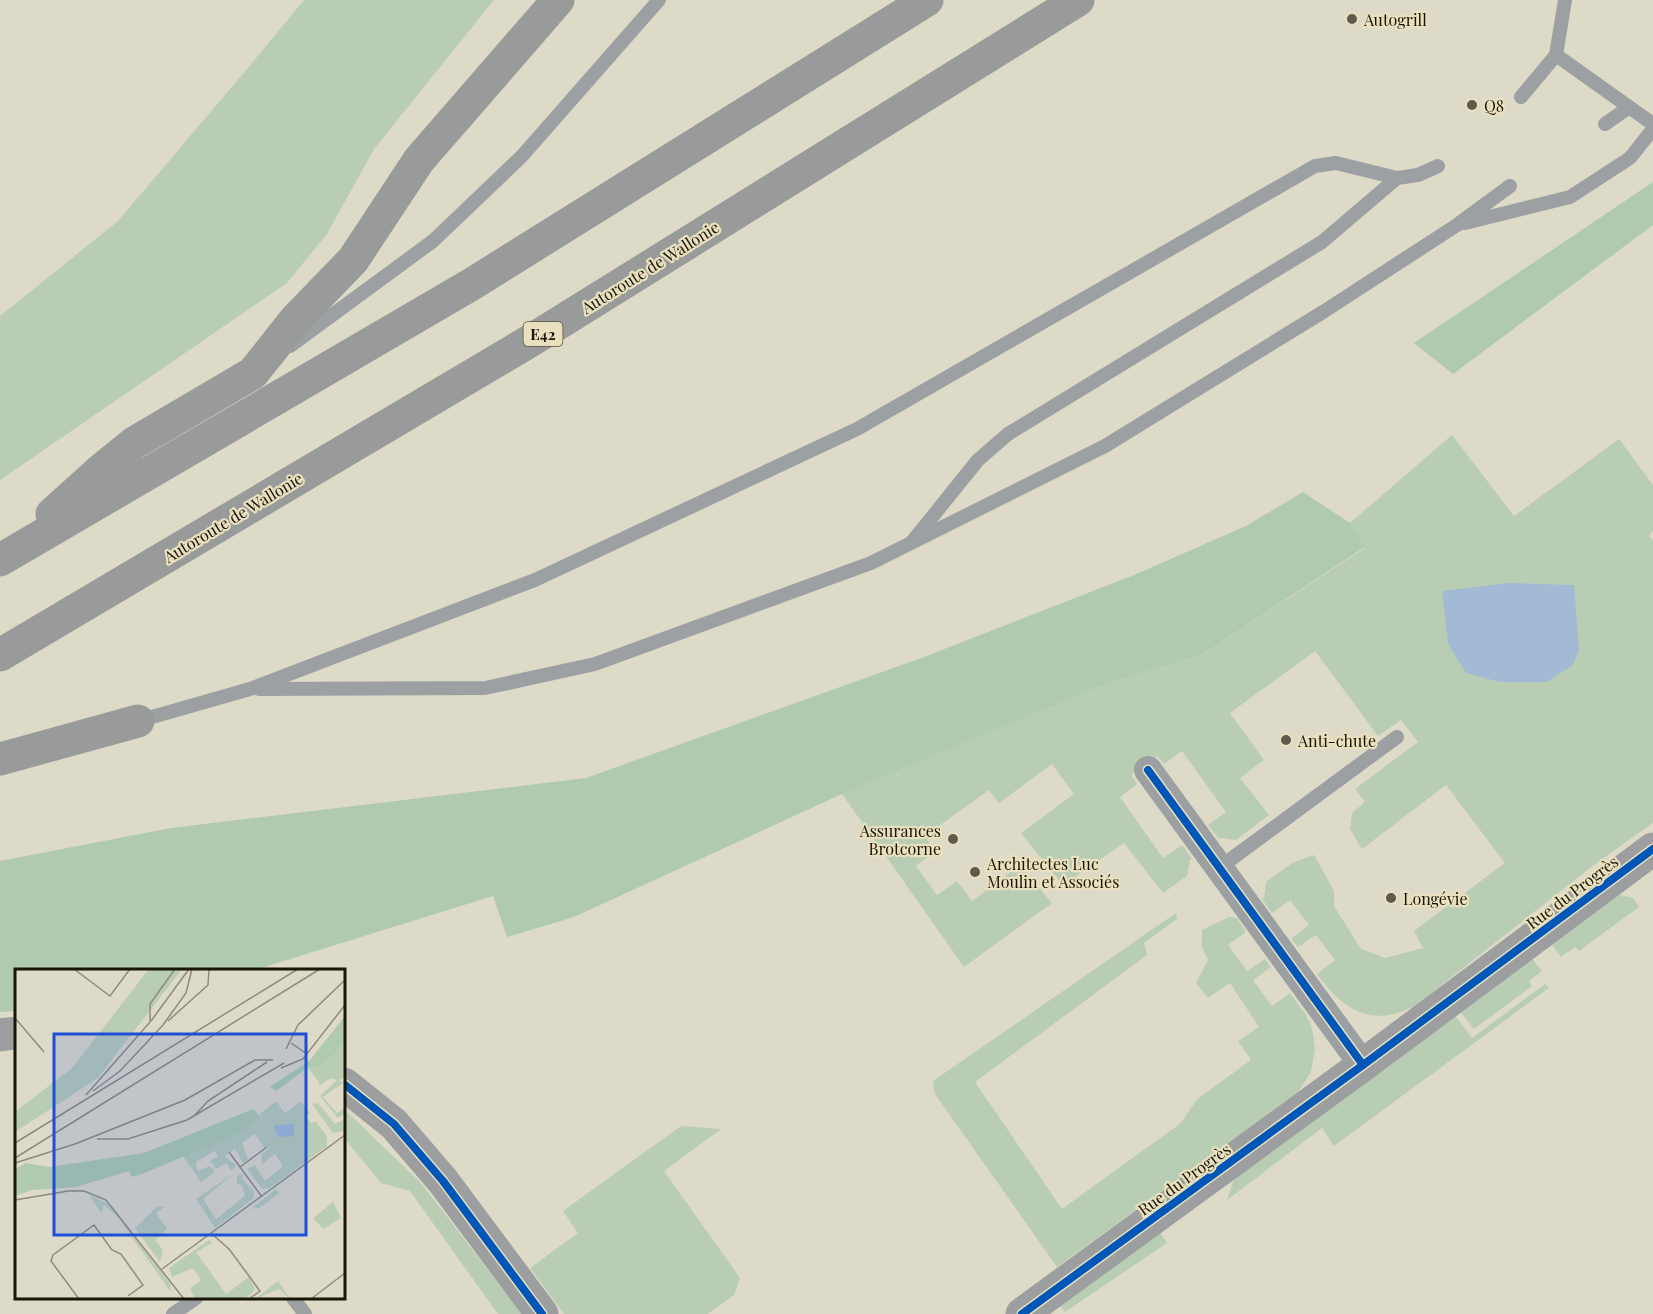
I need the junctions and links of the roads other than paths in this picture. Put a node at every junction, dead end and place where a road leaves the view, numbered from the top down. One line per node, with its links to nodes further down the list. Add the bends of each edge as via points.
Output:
1 (558, 0): 16 (highway, via 419,160 353,260)
2 (659, 0): 16 (lane, via 522,156 433,241)
3 (927, 0): 18 (highway, via 472,284)
4 (1078, 0): 19 (highway, Autoroute de Wallonie / E42, via 530,341)
5 (1565, 0): 6 (lane)
6 (1556, 55): 7 (lane); 8 (lane)
7 (1521, 97)
8 (1628, 108): 9 (lane); 10 (lane)
9 (1605, 124)
10 (1653, 124)
11 (1653, 129): 15 (lane, via 1630,158 1570,196)
12 (1438, 166): 13 (lane, via 1418,175)
13 (1397, 178): 17 (lane, via 1322,242 1008,434 978,460); 20 (lane, via 1336,163 1315,166 857,429 535,580)
14 (1510, 186): 15 (lane)
15 (1457, 225): 17 (lane, via 1105,446)
16 (253, 373): 18 (highway, via 134,443)
17 (909, 546): 20 (lane, via 872,563 573,669 485,688)
18 (1, 560)
19 (0, 655)
20 (250, 689): 21 (lane)
21 (138, 721): 23 (highway)
22 (1397, 737): 26 (lane)
23 (0, 759)
24 (1148, 770): 26 (street)
25 (1653, 849): 29 (street, Rue du Progrès)
26 (1219, 868): 29 (street)
27 (15, 1033): 28 (street)
28 (0, 1035)
29 (1363, 1065): 33 (street, Rue du Progrès)
30 (345, 1085): 36 (street, via 394,1124 422,1156)
31 (195, 1299): 34 (lane)
32 (294, 1299): 35 (lane)
33 (1032, 1311)
34 (173, 1314)
35 (305, 1314)
36 (542, 1314)

